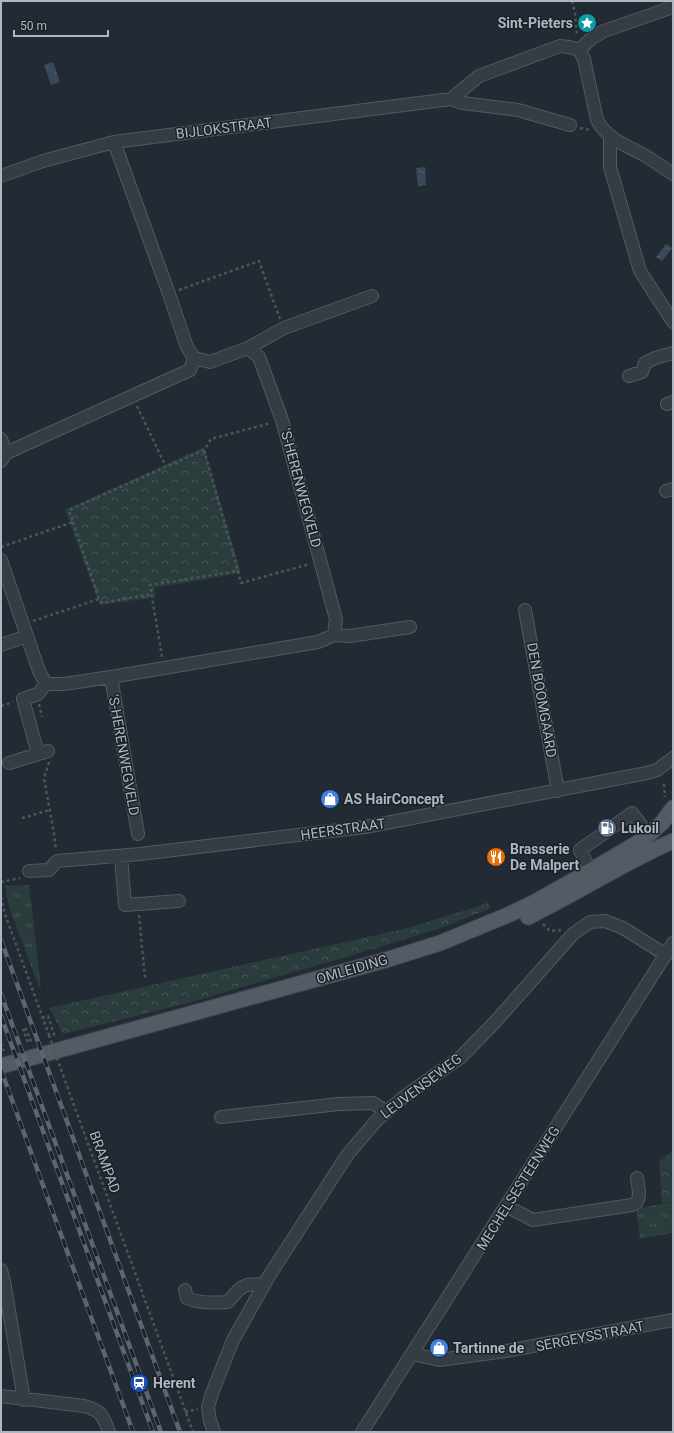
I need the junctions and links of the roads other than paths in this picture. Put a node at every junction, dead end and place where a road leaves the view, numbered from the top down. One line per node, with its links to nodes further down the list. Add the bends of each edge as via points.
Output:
1 (673, 7): 2 (street, via 604,31)
2 (578, 50): 3 (street, via 560,46 479,76); 5 (street, via 584,59 597,120)
3 (451, 99): 4 (street, BIJLOKSTRAAT, via 463,103 518,110); 6 (street, BIJLOKSTRAAT)
4 (570, 126)
5 (610, 137): 7 (street); 10 (street, via 610,168 640,271)
6 (114, 142): 8 (street, BIJLOKSTRAAT, via 43,161); 13 (street, via 187,347)
7 (673, 174)
8 (1, 176)
9 (372, 296): 11 (street, via 284,328)
10 (673, 322)
11 (248, 348): 13 (street, via 210,362); 21 (street, 'S-HERENWEGVELD, via 259,357 282,420 336,619)
12 (673, 353): 14 (street, via 645,363 642,372)
13 (194, 358): 16 (street, via 190,370)
14 (629, 376)
15 (1, 439): 16 (street)
16 (4, 457)
17 (1, 560): 18 (street)
18 (5, 586): 22 (street)
19 (525, 610): 28 (street, DEN BOOMGAARD)
20 (410, 627): 21 (street, 'S-HERENWEGVELD, via 350,636)
21 (334, 635): 24 (street, 'S-HERENWEGVELD, via 318,642)
22 (27, 636): 23 (street); 25 (street)
23 (1, 645)
24 (111, 677): 25 (street, 'S-HERENWEGVELD); 30 (street, 'S-HERENWEGVELD)
25 (46, 684): 27 (street, via 38,694 23,699 43,753)
26 (673, 758): 28 (street, HEERSTRAAT, via 657,770 646,774)
27 (9, 763)
28 (558, 791): 33 (street, HEERSTRAAT, via 365,827)
29 (669, 803): 32 (main road, OMLEIDING, via 662,823)
30 (138, 834)
31 (673, 841): 32 (main road, OMLEIDING)
32 (645, 846): 35 (main road, OMLEIDING); 35 (street, via 641,825 632,813 580,850)
33 (122, 856): 34 (street, HEERSTRAAT, via 57,861 49,870); 36 (street, via 126,905)
34 (29, 872)
35 (593, 876): 39 (main road, OMLEIDING, via 440,943); 40 (main road, OMLEIDING, via 514,924 409,964)
36 (179, 901)
37 (673, 943): 38 (street, MECHELSESTEENWEG)
38 (666, 955): 41 (street, LEUVENSEWEG, via 623,928 605,921 590,922 573,934 461,1057 405,1096); 44 (street, MECHELSESTEENWEG)
39 (1, 1066)
40 (1, 1076)
41 (387, 1112): 42 (street, via 373,1102); 46 (street, LEUVENSEWEG, via 348,1154)
42 (221, 1117)
43 (637, 1178): 44 (street, via 637,1204 533,1220)
44 (506, 1206): 49 (street, MECHELSESTEENWEG)
45 (1, 1270): 51 (street)
46 (264, 1285): 47 (street, via 253,1284 239,1288 228,1302 192,1300 187,1298); 53 (street, LEUVENSEWEG, via 233,1340 212,1392 208,1407)
47 (185, 1290)
48 (673, 1320): 49 (street, SERGEYSSTRAAT, via 506,1351 439,1360)
49 (413, 1354): 54 (street, MECHELSESTEENWEG)
50 (1, 1396): 51 (street)
51 (24, 1400): 52 (street, via 94,1409 102,1414)
52 (109, 1432)
53 (214, 1432)
54 (362, 1432)

